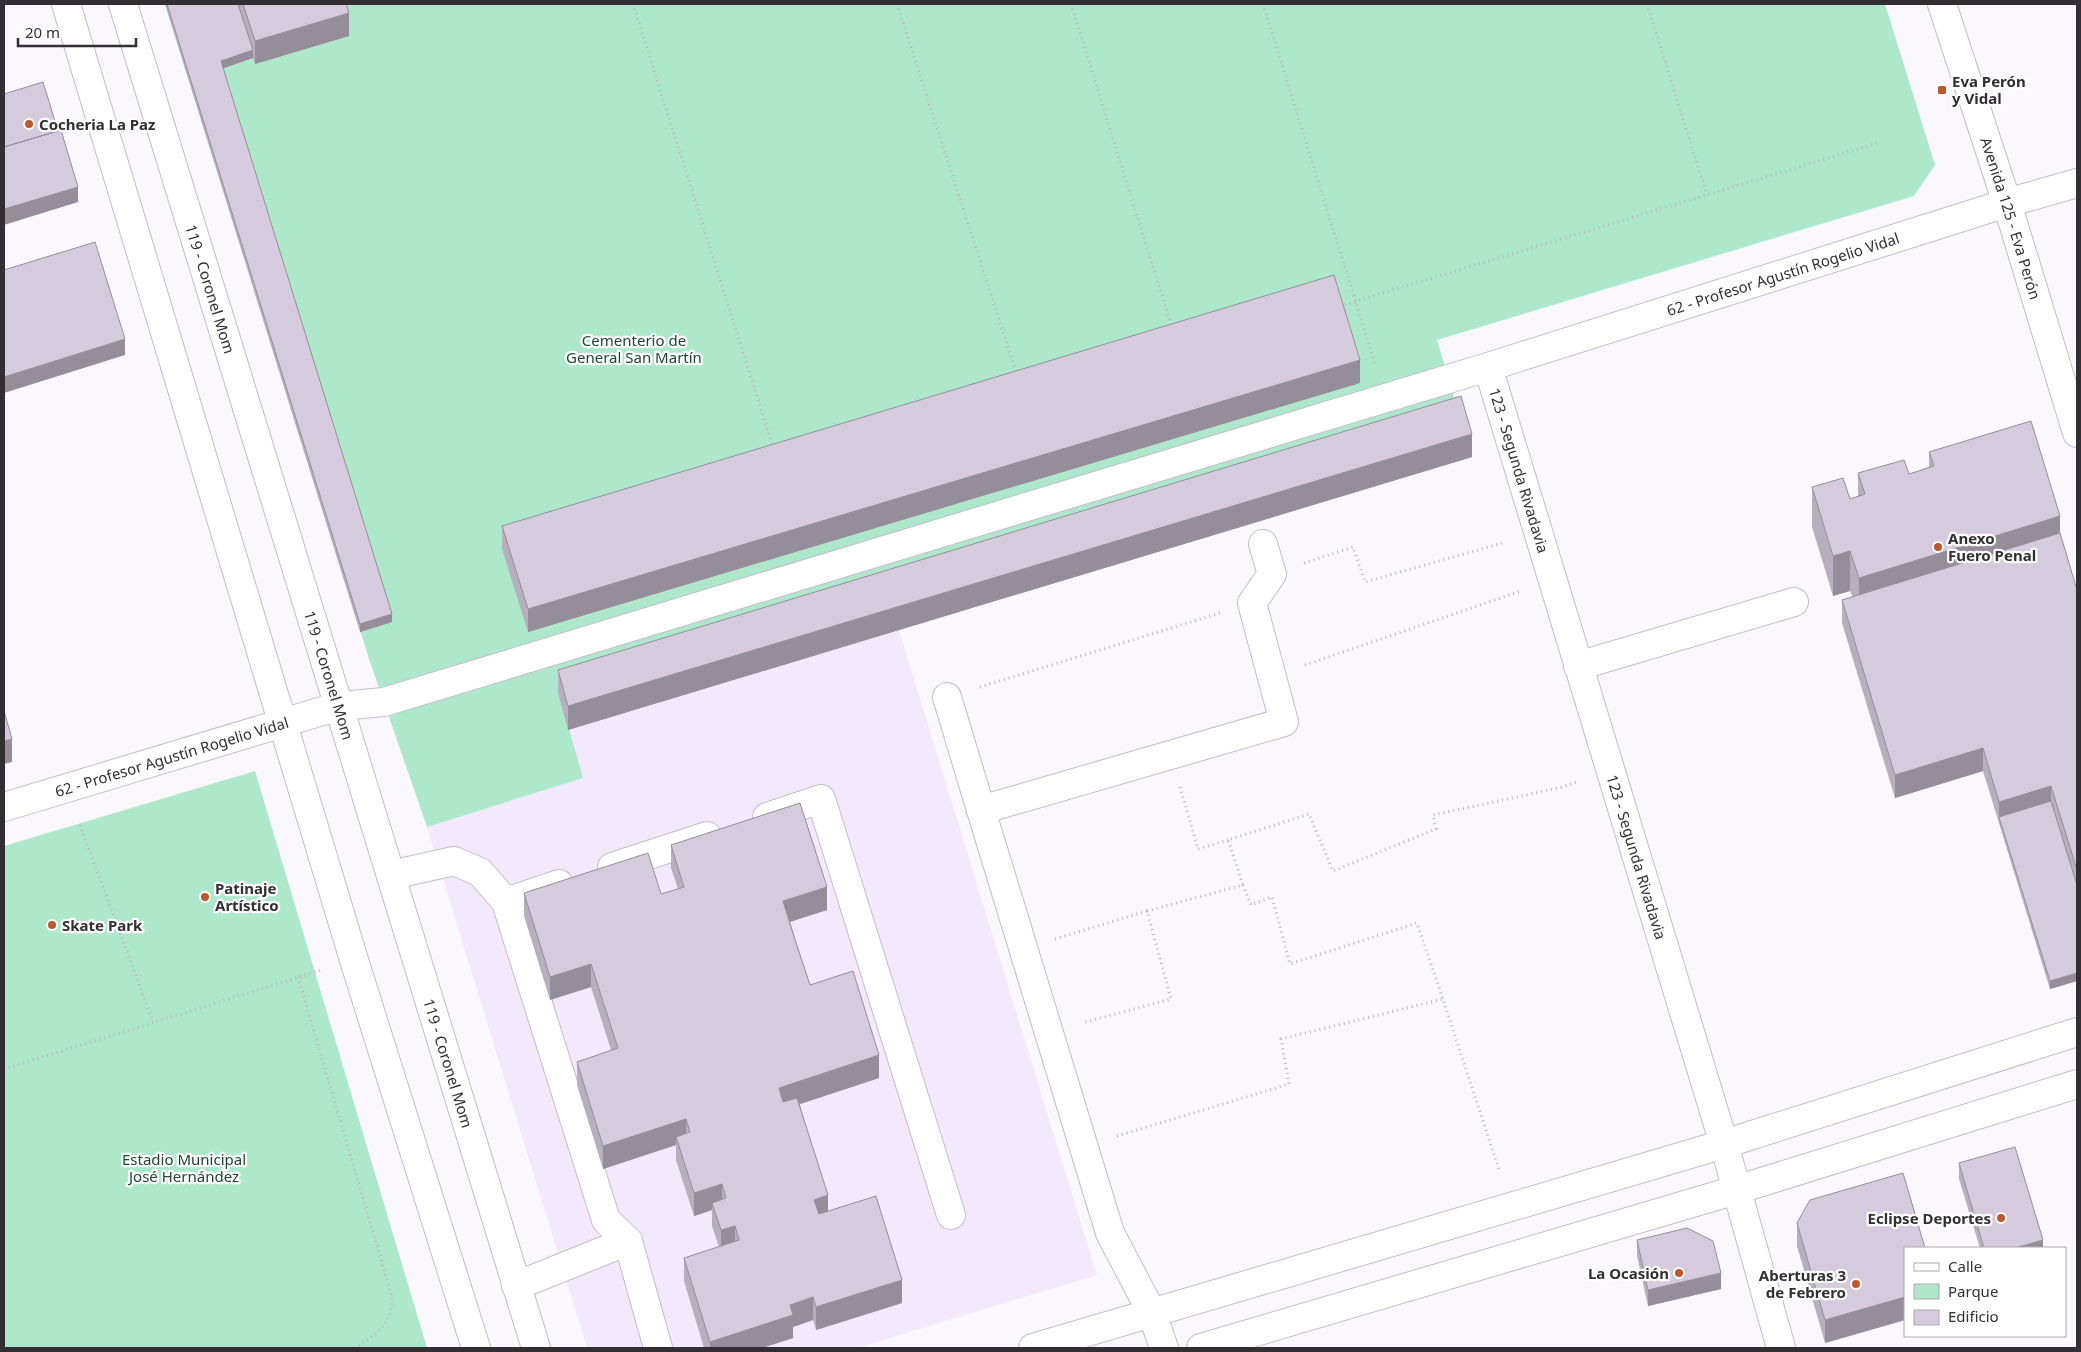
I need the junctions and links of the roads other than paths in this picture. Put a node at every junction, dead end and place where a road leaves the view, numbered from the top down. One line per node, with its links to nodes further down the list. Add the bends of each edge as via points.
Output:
1 (66, 4): 13 (main road)
2 (123, 4): 12 (main road, 119 - Coronel Mom)
3 (1942, 4): 5 (main road, Avenida 125 - Eva Perón)
4 (2077, 183): 5 (main road, 62 - Profesor Agustín Rogelio Vidal)
5 (2006, 203): 6 (main road, 62 - Profesor Agustín Rogelio Vidal); 7 (main road, Avenida 125 - Eva Perón)
6 (1488, 367): 10 (main road, 123 - Segunda Rivadavia); 12 (main road, 62 - Profesor Agustín Rogelio Vidal, via 384,702)
7 (2077, 433)
8 (1264, 544): 15 (main road, via 1272,574 1252,603 1284,722)
9 (1794, 602): 10 (main road)
10 (1578, 666): 20 (main road, 123 - Segunda Rivadavia)
11 (947, 697): 15 (main road)
12 (339, 706): 13 (main road, 62 - Profesor Agustín Rogelio Vidal); 16 (main road, 119 - Coronel Mom)
13 (283, 722): 14 (main road, 62 - Profesor Agustín Rogelio Vidal); 26 (main road)
14 (4, 807)
15 (981, 810): 25 (main road, via 1110,1233)
16 (391, 874): 17 (main road, via 454,861 480,872); 24 (main road, 119 - Coronel Mom)
17 (506, 902): 22 (main road, via 821,799); 23 (main road, via 606,1220)
18 (2077, 1032): 20 (main road)
19 (2077, 1084): 21 (main road)
20 (1724, 1144): 21 (main road, 123 - Segunda Rivadavia); 25 (main road)
21 (1736, 1190): 31 (main road); 32 (main road, 123 - Segunda Rivadavia)
22 (951, 1215)
23 (628, 1241): 24 (main road); 28 (main road)
24 (516, 1286): 27 (main road, 119 - Coronel Mom)
25 (1152, 1313): 29 (main road); 30 (main road)
26 (476, 1348)
27 (536, 1348)
28 (658, 1348)
29 (1033, 1348)
30 (1164, 1348)
31 (1201, 1348)
32 (1781, 1348)

